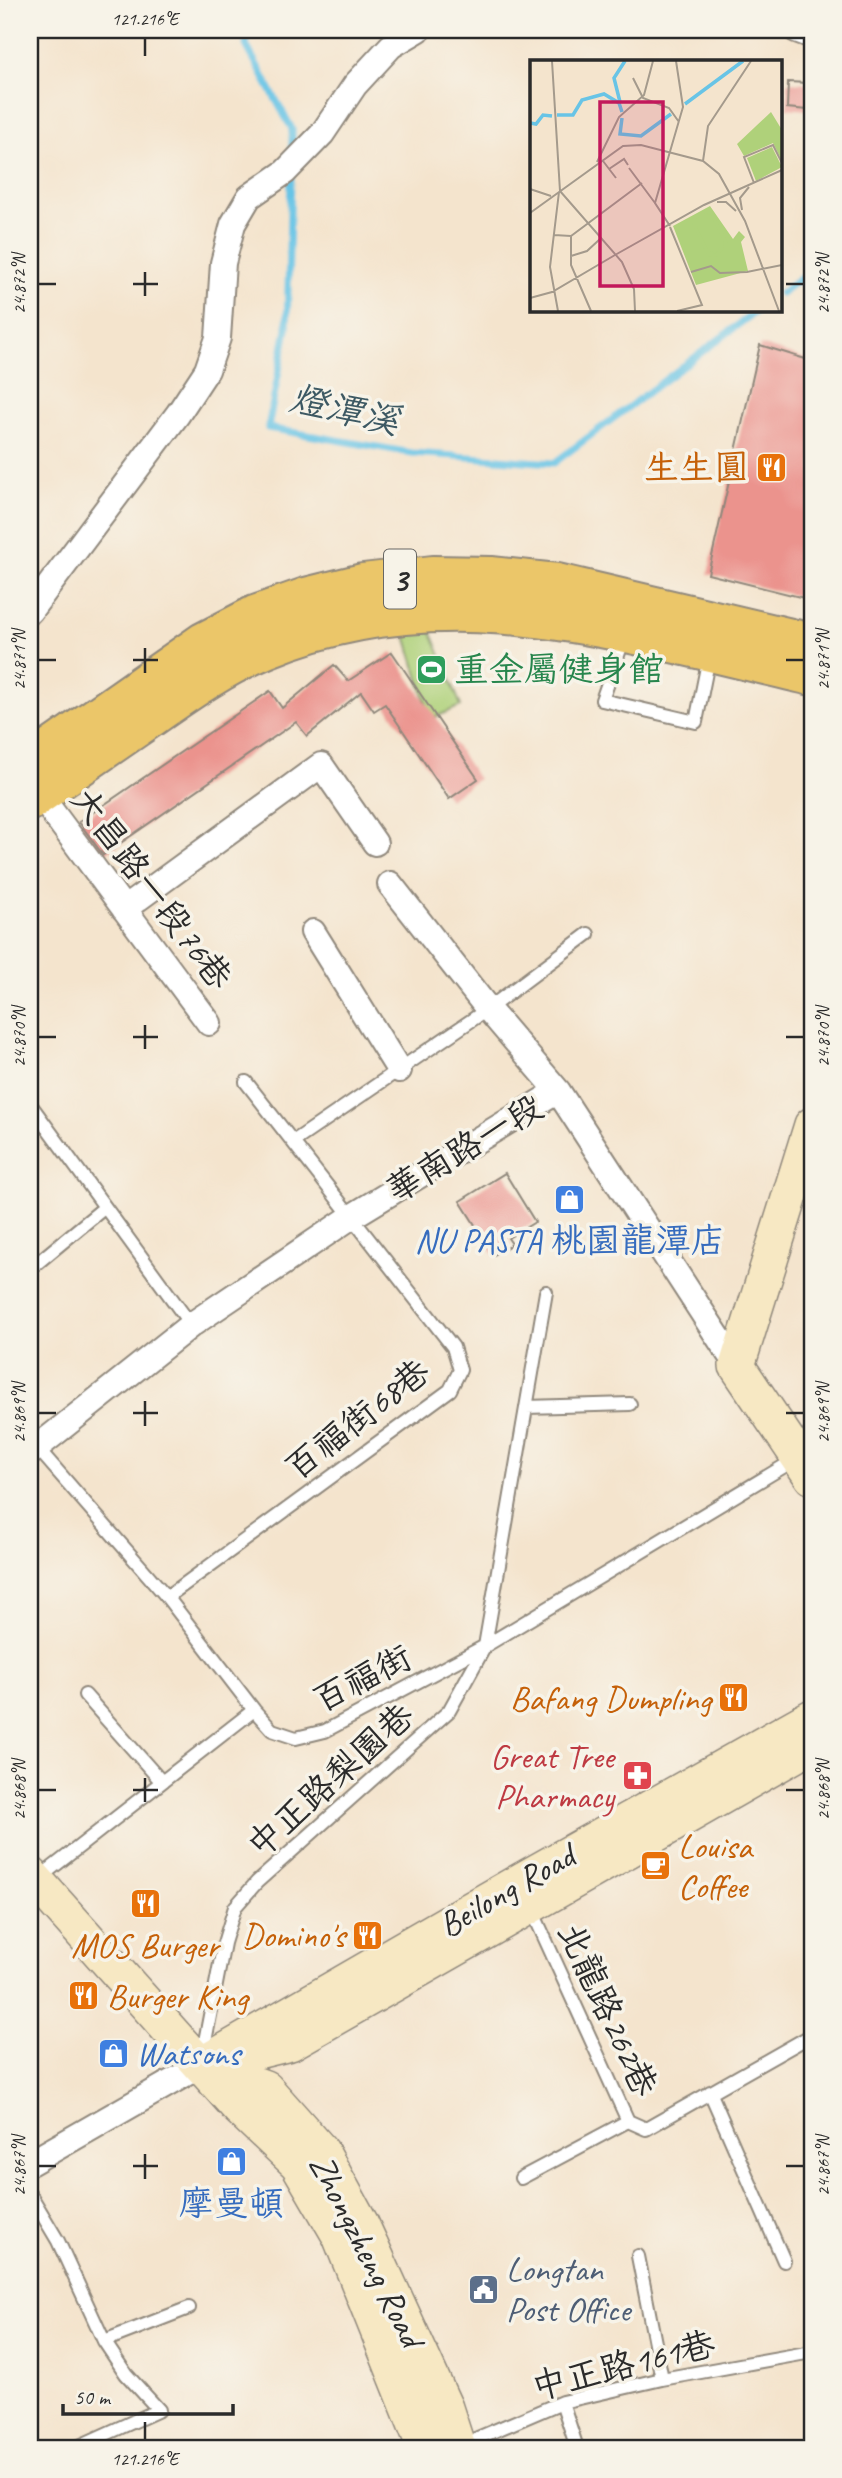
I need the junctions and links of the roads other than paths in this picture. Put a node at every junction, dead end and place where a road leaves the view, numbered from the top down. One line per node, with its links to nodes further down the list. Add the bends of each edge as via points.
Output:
1 (418, 30): 4 (street, via 391,46 355,85 322,134 285,172 249,197 233,223 223,263 218,338 207,370)
2 (796, 30): 3 (street)
3 (812, 36)
4 (30, 611)
5 (626, 634): 7 (main road, 3); 7 (lane, via 602,700 696,722); 9 (main road, 3, via 501,612 440,611 377,616 314,631 212,676)
6 (812, 643): 9 (main road, 3, via 557,583 433,575 363,583 255,615 203,642)
7 (709, 653): 8 (main road, 3)
8 (812, 676)
9 (33, 786): 12 (street, 大昌路一段76巷)
10 (375, 843): 12 (street, via 321,765)
11 (390, 884): 15 (street)
12 (124, 909): 16 (street, 大昌路一段76巷)
13 (313, 933): 17 (street)
14 (587, 934): 15 (lane)
15 (488, 1009): 17 (lane); 19 (street)
16 (209, 1023)
17 (399, 1070): 22 (lane)
18 (246, 1082): 22 (lane, 百福街68巷)
19 (558, 1091): 24 (street, 華南路一段); 28 (street, 華南路一段)
20 (30, 1104): 23 (lane)
21 (812, 1125): 28 (main road)
22 (293, 1142): 24 (lane, 百福街68巷)
23 (104, 1207): 25 (lane); 27 (lane)
24 (351, 1217): 27 (street, 華南路一段); 33 (lane, 百福街68巷, via 453,1347 460,1370 450,1390)
25 (30, 1269)
26 (546, 1292): 30 (lane, 中正路梨園巷)
27 (191, 1325): 31 (street, 華南路一段)
28 (737, 1366): 32 (main road, 華南路一段)
29 (630, 1404): 30 (lane)
30 (526, 1407): 34 (lane, 中正路梨園巷)
31 (32, 1447): 33 (lane, 百福街)
32 (806, 1467): 34 (lane, 百福街)
33 (167, 1597): 36 (lane, 百福街)
34 (485, 1646): 36 (lane, 百福街, via 325,1731 296,1738 272,1730); 43 (lane, 中正路梨園巷, via 449,1712 257,1882 235,1907)
35 (85, 1695): 39 (lane)
36 (254, 1710): 39 (lane)
37 (812, 1717): 41 (main road, Beilong Road)
38 (812, 1745): 41 (main road, Beilong Road)
39 (161, 1781): 40 (lane)
40 (32, 1877): 43 (main road, Zhongzheng Road)
41 (524, 1895): 43 (main road, Beilong Road); 45 (lane, 北龍路262巷)
42 (812, 2035): 44 (lane, 北龍路262巷)
43 (201, 2065): 46 (street, Beilong Road); 56 (main road, Zhongzheng Road, via 265,2088 321,2151 361,2224 445,2408)
44 (710, 2092): 45 (lane, 北龍路262巷, via 646,2129); 50 (lane)
45 (628, 2121): 47 (lane)
46 (30, 2163)
47 (521, 2178)
48 (30, 2194): 52 (lane, via 58,2241)
49 (638, 2256): 54 (lane)
50 (784, 2261)
51 (189, 2308): 52 (lane)
52 (104, 2341): 57 (lane, via 159,2410)
53 (812, 2352): 54 (lane, 中正路161巷)
54 (662, 2379): 55 (lane, 中正路161巷)
55 (562, 2402): 56 (lane, 中正路161巷); 58 (lane)
56 (437, 2446)
57 (75, 2448)
58 (577, 2448)

